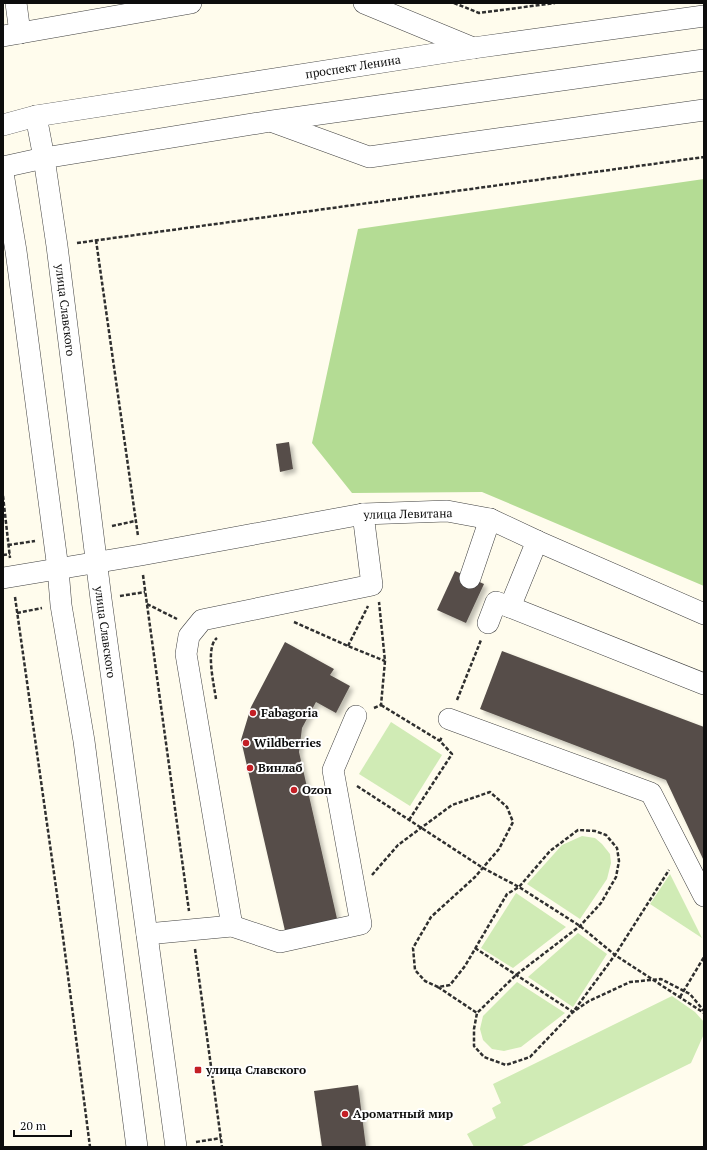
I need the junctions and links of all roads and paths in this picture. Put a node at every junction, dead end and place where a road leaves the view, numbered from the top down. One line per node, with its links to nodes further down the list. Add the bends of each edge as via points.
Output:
1 (16, 3): 7 (street)
2 (191, 3): 7 (street)
3 (364, 3): 8 (street)
4 (454, 3): 5 (path, via 479,13)
5 (555, 3)
6 (704, 16): 8 (street, проспект Ленина)
7 (11, 34)
8 (473, 48): 11 (street, проспект Ленина)
9 (704, 60): 12 (street)
10 (704, 110): 12 (street, via 369,157)
11 (36, 116): 13 (street, проспект Ленина); 15 (street, улица Славского)
12 (271, 121): 15 (street)
13 (3, 125)
14 (704, 157): 18 (path)
15 (44, 158): 16 (street); 19 (street, улица Славского)
16 (3, 167)
17 (3, 173): 28 (street, via 17,258)
18 (96, 240): 19 (path); 26 (path)
19 (57, 246): 27 (street, улица Славского)
20 (3, 496): 24 (path)
21 (363, 514): 22 (street, улица Левитана, via 447,511); 26 (street, улица Левитана); 31 (street)
22 (490, 519): 23 (street, улица Левитана); 30 (street)
23 (537, 541): 33 (street); 34 (street, улица Левитана)
24 (10, 554): 25 (path); 29 (path)
25 (3, 555)
26 (141, 556): 27 (street, улица Левитана); 55 (path)
27 (96, 563): 28 (street, улица Левитана); 56 (street, улица Славского)
28 (58, 569): 29 (street, улица Левитана); 69 (street, via 61,605 84,741)
29 (8, 577): 68 (path, via 63,937)
30 (470, 578)
31 (373, 595): 32 (path); 32 (path); 38 (path); 53 (street, via 202,620 189,636 186,654)
32 (380, 604): 39 (path)
33 (510, 607): 36 (street, via 496,602); 40 (street)
34 (704, 614)
35 (291, 621): 38 (path)
36 (488, 623)
37 (220, 636): 42 (path, via 214,640 210,652)
38 (348, 646): 39 (path)
39 (385, 661): 41 (path)
40 (704, 684)
41 (381, 704): 43 (path); 45 (path)
42 (216, 706)
43 (356, 716): 46 (street)
44 (449, 720): 52 (street, via 652,792)
45 (440, 741)
46 (332, 770): 47 (path); 51 (street)
47 (420, 828): 49 (path); 49 (path, via 452,805 490,792 507,806 513,822 499,849); 51 (path, via 398,845)
48 (673, 864): 58 (path)
49 (483, 868): 50 (path); 62 (path, via 431,916 413,948 415,970 426,981)
50 (519, 887): 54 (path); 54 (path, via 550,851 578,830 595,831 606,835 617,848 619,861 616,877 602,903); 57 (path, via 507,894)
51 (355, 894): 53 (street, via 361,924 280,942)
52 (704, 896)
53 (232, 926): 55 (street)
54 (580, 926): 58 (path); 60 (path)
55 (192, 930): 56 (street); 71 (path)
56 (147, 934): 70 (street, улица Славского)
57 (475, 948): 60 (path); 62 (path, via 465,966 450,984)
58 (615, 955): 61 (path); 65 (path)
59 (704, 957): 63 (path)
60 (516, 975): 65 (path); 67 (path)
61 (653, 980): 63 (path, via 661,979); 64 (path); 65 (path, via 630,982 589,1001)
62 (438, 987): 67 (path)
63 (684, 991): 64 (path); 66 (path, via 690,994)
64 (680, 997): 66 (path)
65 (573, 1012): 67 (path, via 530,1058 506,1065 484,1057 474,1046)
66 (704, 1012)
67 (477, 1013)
68 (90, 1147)
69 (137, 1147)
70 (176, 1147)
71 (222, 1147)

